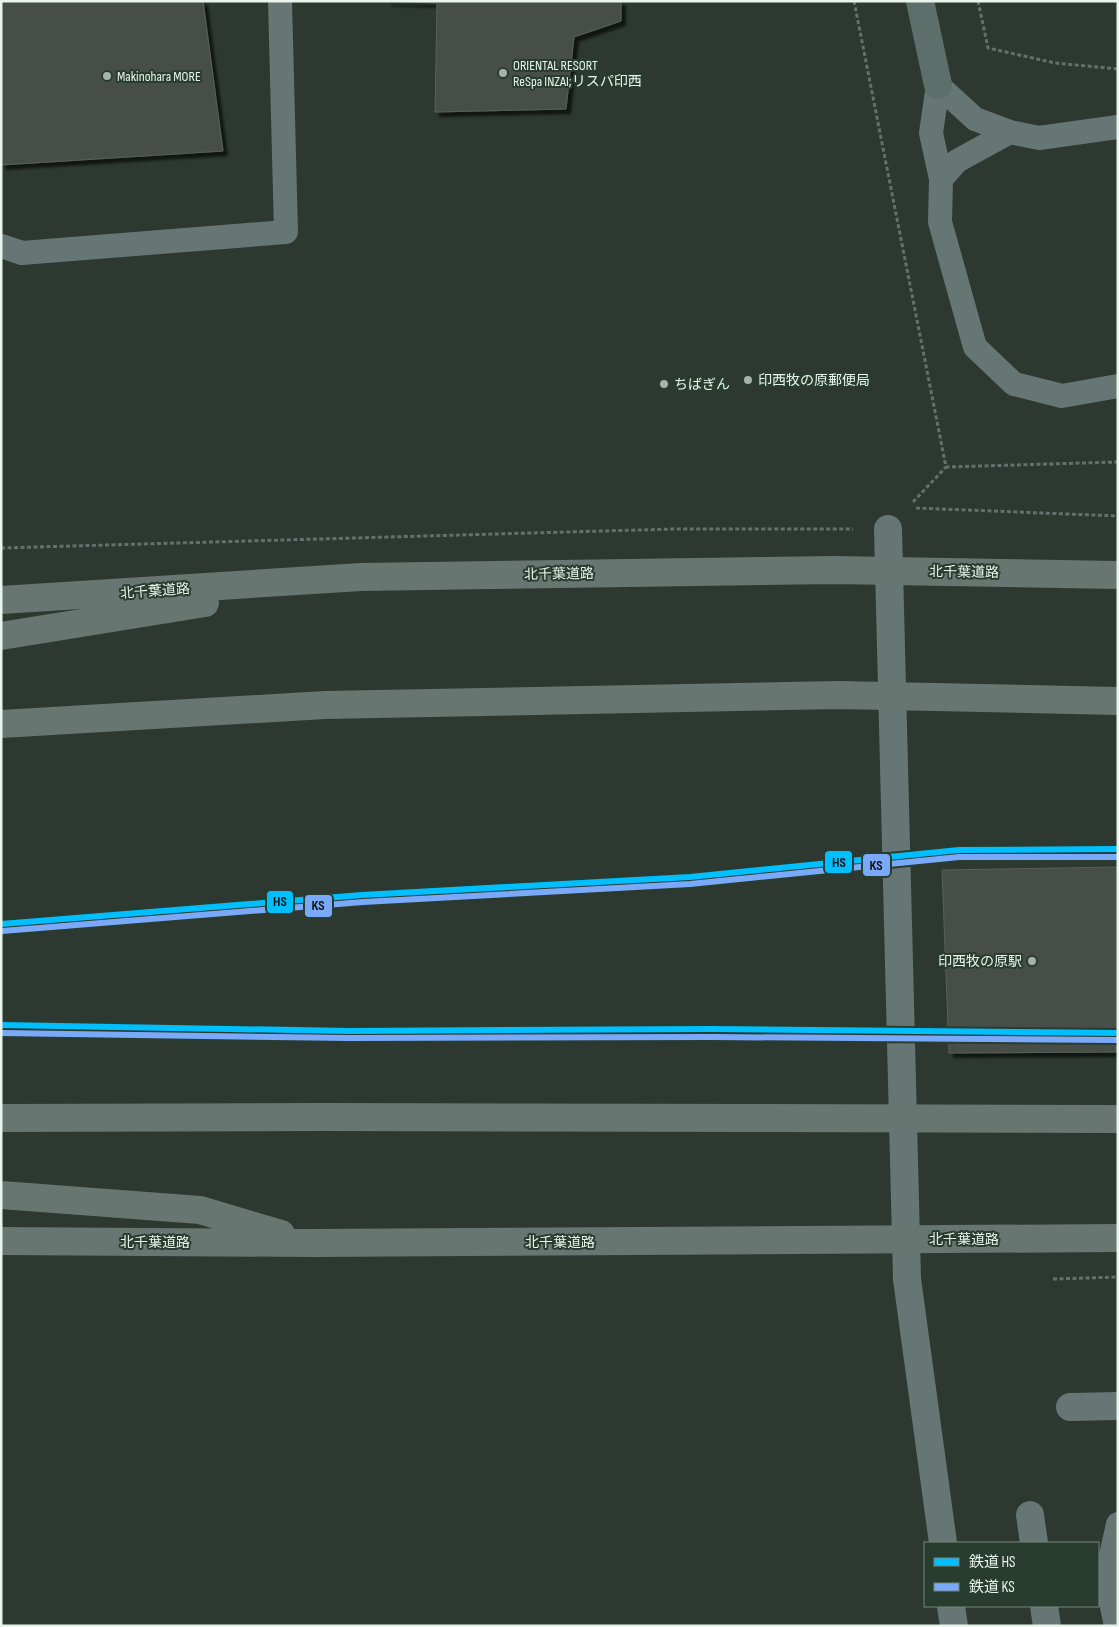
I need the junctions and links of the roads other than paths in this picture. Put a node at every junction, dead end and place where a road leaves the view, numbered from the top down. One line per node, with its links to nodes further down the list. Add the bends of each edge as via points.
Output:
1 (280, 1): 7 (lane, via 286,232 22,253)
2 (920, 1): 3 (street)
3 (938, 85): 5 (lane, via 975,119); 6 (lane, via 931,133)
4 (1118, 126): 5 (lane, via 1039,138)
5 (1010, 132): 6 (lane, via 957,161)
6 (941, 179): 8 (lane, via 940,222 975,347 1014,384 1062,396)
7 (1, 246)
8 (1118, 386)
9 (888, 529): 26 (street, via 907,1279)
10 (1118, 575): 11 (highway, 北千葉道路, via 835,570)
11 (361, 578): 12 (highway, 北千葉道路); 13 (highway)
12 (1, 600)
13 (1, 636)
14 (1118, 701): 15 (highway, via 838,695 335,704)
15 (1, 724)
16 (1, 1118): 17 (highway)
17 (1118, 1119)
18 (1, 1195): 21 (highway, via 200,1210)
19 (1118, 1238): 21 (highway, 北千葉道路)
20 (1, 1241): 21 (highway, 北千葉道路)
21 (313, 1243)
22 (1070, 1406): 23 (street)
23 (1118, 1406)
24 (1030, 1515): 27 (street)
25 (1118, 1524): 32 (lane, via 1106,1578)
26 (943, 1542)
27 (1034, 1542)
28 (951, 1607): 30 (street)
29 (1044, 1607): 31 (street)
30 (954, 1626)
31 (1047, 1626)
32 (1116, 1626)

